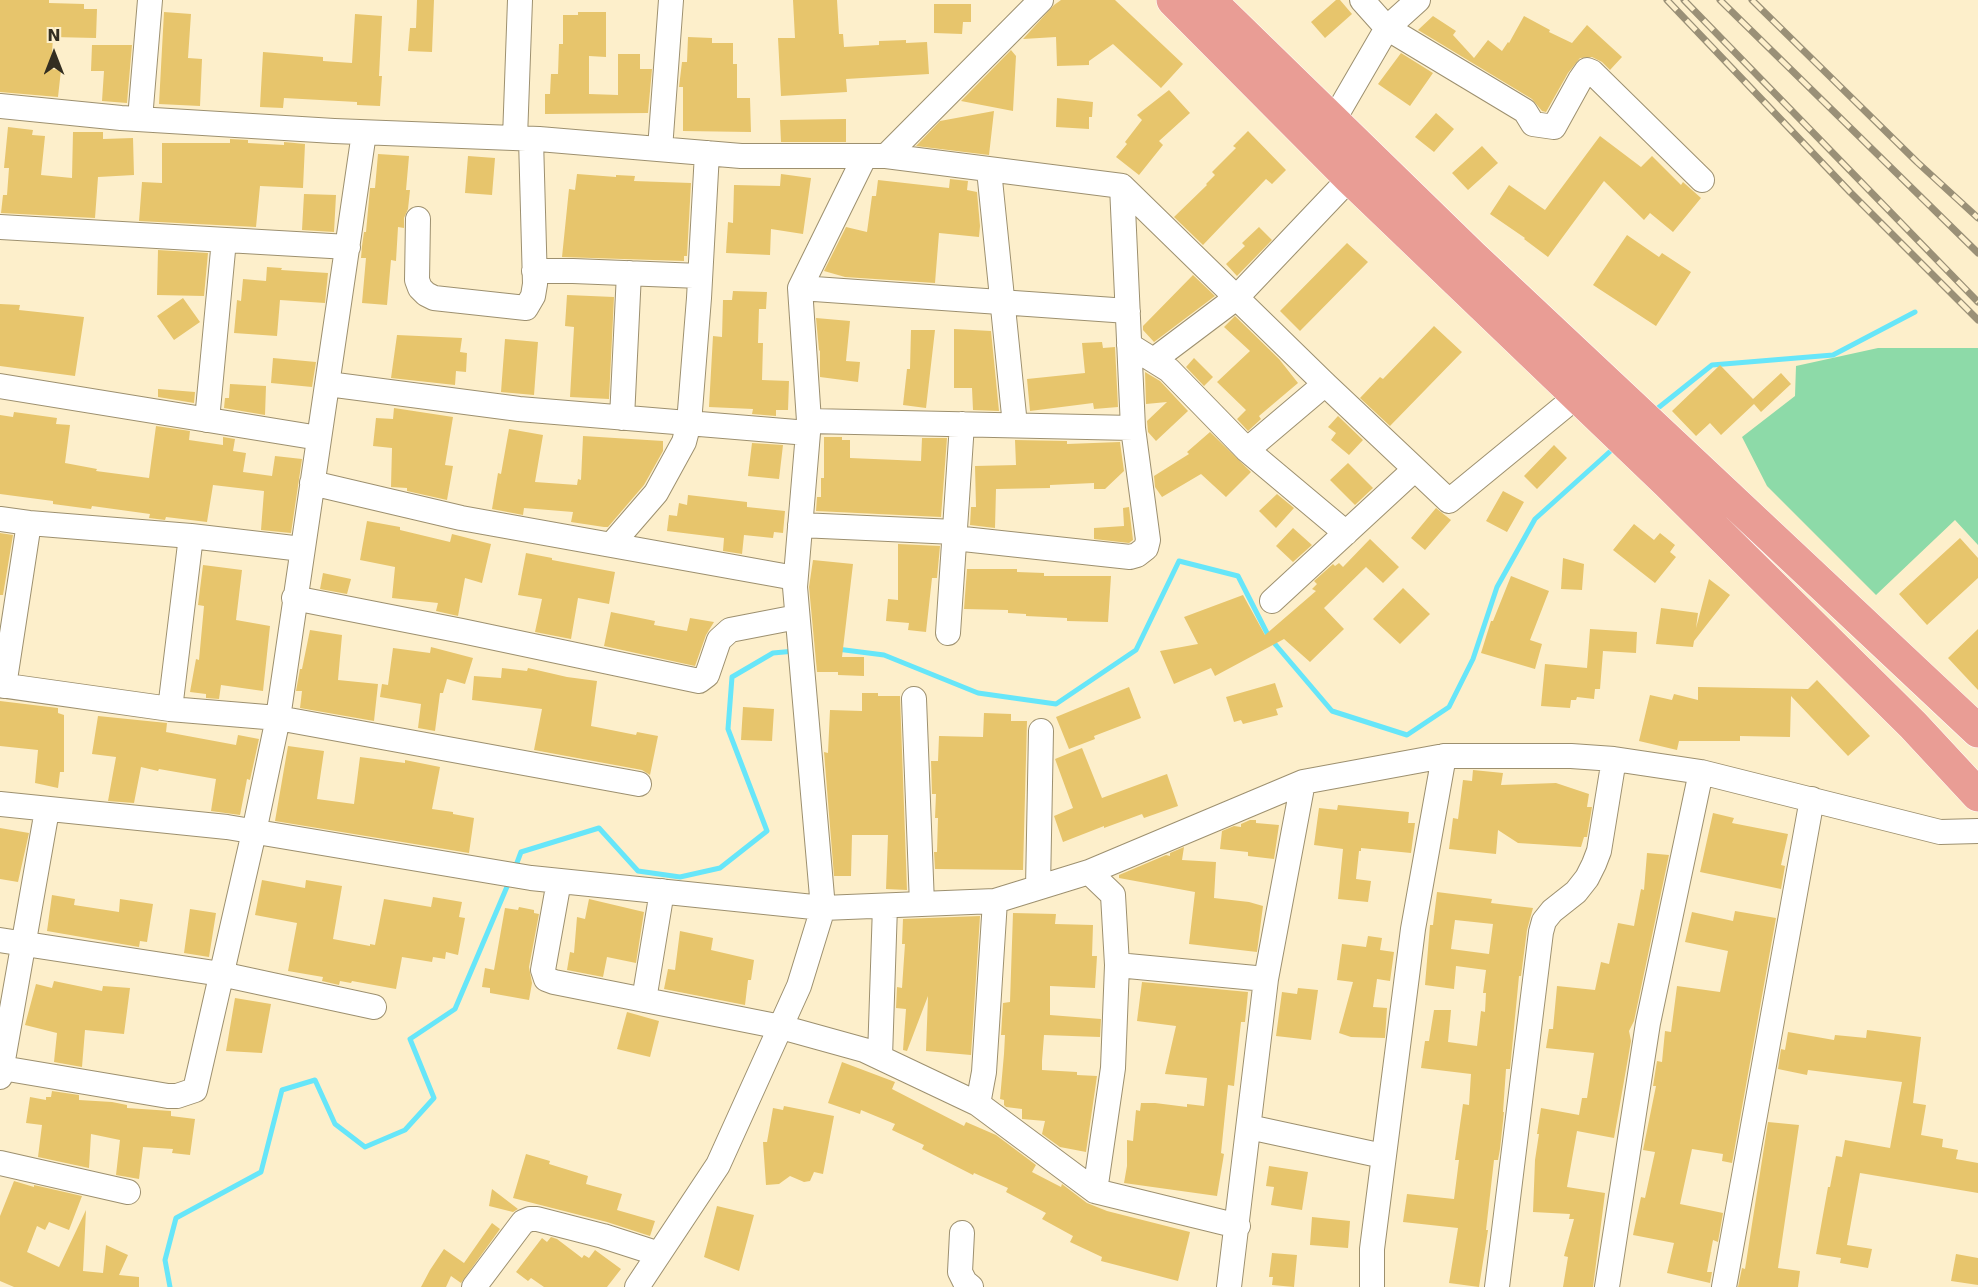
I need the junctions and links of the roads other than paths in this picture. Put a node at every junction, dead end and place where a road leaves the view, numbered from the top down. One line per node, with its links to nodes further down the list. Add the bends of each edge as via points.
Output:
1 (150, 0): 11 (street)
2 (520, 0): 14 (street)
3 (671, 0): 15 (street)
4 (1041, 0): 17 (street)
5 (1173, 0): 19 (highway)
6 (1209, 0): 12 (highway)
7 (1362, 0): 9 (street)
8 (1418, 0): 9 (street)
9 (1387, 28): 12 (street); 20 (street, via 1525,111 1533,124 1554,127 1580,80 1587,70 1592,72)
10 (0, 106): 11 (street)
11 (140, 119): 13 (street)
12 (1334, 121): 49 (highway, via 1472,256 1619,391)
13 (364, 132): 14 (street); 25 (street)
14 (523, 139): 15 (street); 26 (street)
15 (660, 149): 16 (street)
16 (706, 153): 17 (street); 28 (street)
17 (875, 156): 18 (street); 29 (street)
18 (989, 170): 21 (street); 31 (street)
19 (1350, 178): 30 (street); 38 (highway)
20 (1702, 180)
21 (1122, 186): 30 (street); 32 (street)
22 (418, 219): 26 (street, via 417,280 420,288 434,298 526,308 533,296)
23 (0, 227): 24 (street)
24 (224, 240): 25 (street); 40 (street)
25 (348, 247): 35 (street)
26 (534, 271): 27 (street)
27 (629, 273): 28 (street); 39 (street)
28 (700, 276): 41 (street)
29 (801, 288): 31 (street); 44 (street)
30 (1236, 298): 34 (street); 36 (street)
31 (1001, 303): 32 (street); 43 (street)
32 (1128, 310): 33 (street)
33 (1129, 345): 34 (street); 45 (street)
34 (1155, 359): 47 (street)
35 (328, 384): 39 (street); 46 (street)
36 (1325, 384): 47 (street); 48 (street)
37 (0, 386): 40 (street)
38 (1585, 404): 48 (street, via 1449,501); 49 (highway)
39 (622, 418): 41 (street)
40 (207, 420): 46 (street)
41 (689, 423): 44 (street); 57 (street, via 684,442 656,493)
42 (962, 424): 43 (street); 44 (street); 55 (street)
43 (1015, 425): 45 (street)
44 (808, 427): 53 (street)
45 (1133, 428): 55 (street, via 1148,540 1146,548 1137,555)
46 (319, 438): 50 (street)
47 (1247, 450): 54 (street)
48 (1415, 469): 54 (street)
49 (1677, 470): 68 (highway); 75 (highway)
50 (312, 483): 57 (street, via 461,518); 58 (street)
51 (0, 519): 52 (street)
52 (29, 523): 56 (street); 64 (street)
53 (800, 525): 55 (street); 59 (street)
54 (1346, 533): 61 (street)
55 (954, 535): 63 (street)
56 (191, 536): 58 (street); 66 (street)
57 (611, 544): 59 (street)
58 (302, 549): 60 (street)
59 (795, 578): 62 (street)
60 (294, 598): 62 (street, via 699,681 707,675 718,640 730,630 741,626); 67 (street)
61 (1272, 601)
62 (798, 624): 88 (street)
63 (948, 633)
64 (2, 685): 66 (street)
65 (914, 699): 86 (street)
66 (170, 709): 67 (street)
67 (278, 718): 74 (street); 80 (street)
68 (1978, 730)
69 (1041, 731): 83 (street)
70 (1444, 756): 71 (street); 73 (street); 101 (street, via 1413,929)
71 (1614, 759): 72 (street); 113 (street, via 1594,864 1576,892 1544,921 1541,932)
72 (1701, 772): 76 (street); 114 (street, via 1648,1023)
73 (1303, 782): 81 (street); 93 (street)
74 (639, 784)
75 (1978, 795)
76 (1812, 799): 79 (street, via 1940,832); 115 (street)
77 (0, 804): 78 (street)
78 (47, 810): 80 (street); 90 (street)
79 (1978, 831)
80 (254, 832): 82 (street); 92 (street)
81 (1089, 872): 83 (street); 91 (street, via 1113,895)
82 (560, 881): 84 (street); 94 (street, via 543,975 554,982)
83 (1038, 887): 85 (street)
84 (662, 891): 88 (street); 94 (street)
85 (995, 901): 86 (street); 99 (street, via 984,1072)
86 (922, 904): 87 (street)
87 (885, 906): 88 (street); 97 (street)
88 (823, 908): 96 (street, via 799,986)
89 (0, 940): 90 (street)
90 (24, 944): 92 (street); 98 (street)
91 (1117, 965): 93 (street); 103 (street, via 1113,1068)
92 (221, 974): 95 (street); 98 (street, via 195,1090 168,1096)
93 (1266, 979): 100 (street)
94 (644, 1000): 96 (street)
95 (374, 1007)
96 (781, 1027): 97 (street); 107 (street, via 718,1165)
97 (880, 1057): 99 (street)
98 (1, 1072)
99 (978, 1104): 103 (street)
100 (1249, 1127): 101 (street); 105 (street)
101 (1383, 1156): 112 (street)
102 (0, 1163): 104 (street)
103 (1095, 1191): 105 (street)
104 (128, 1192)
105 (1238, 1226): 111 (street)
106 (962, 1233): 110 (street, via 960,1272)
107 (659, 1254): 108 (street, via 603,1236 530,1220 523,1222); 109 (street)
108 (474, 1287)
109 (637, 1287)
110 (971, 1287)
111 (1229, 1287)
112 (1371, 1287)
113 (1497, 1287)
114 (1607, 1287)
115 (1724, 1287)

